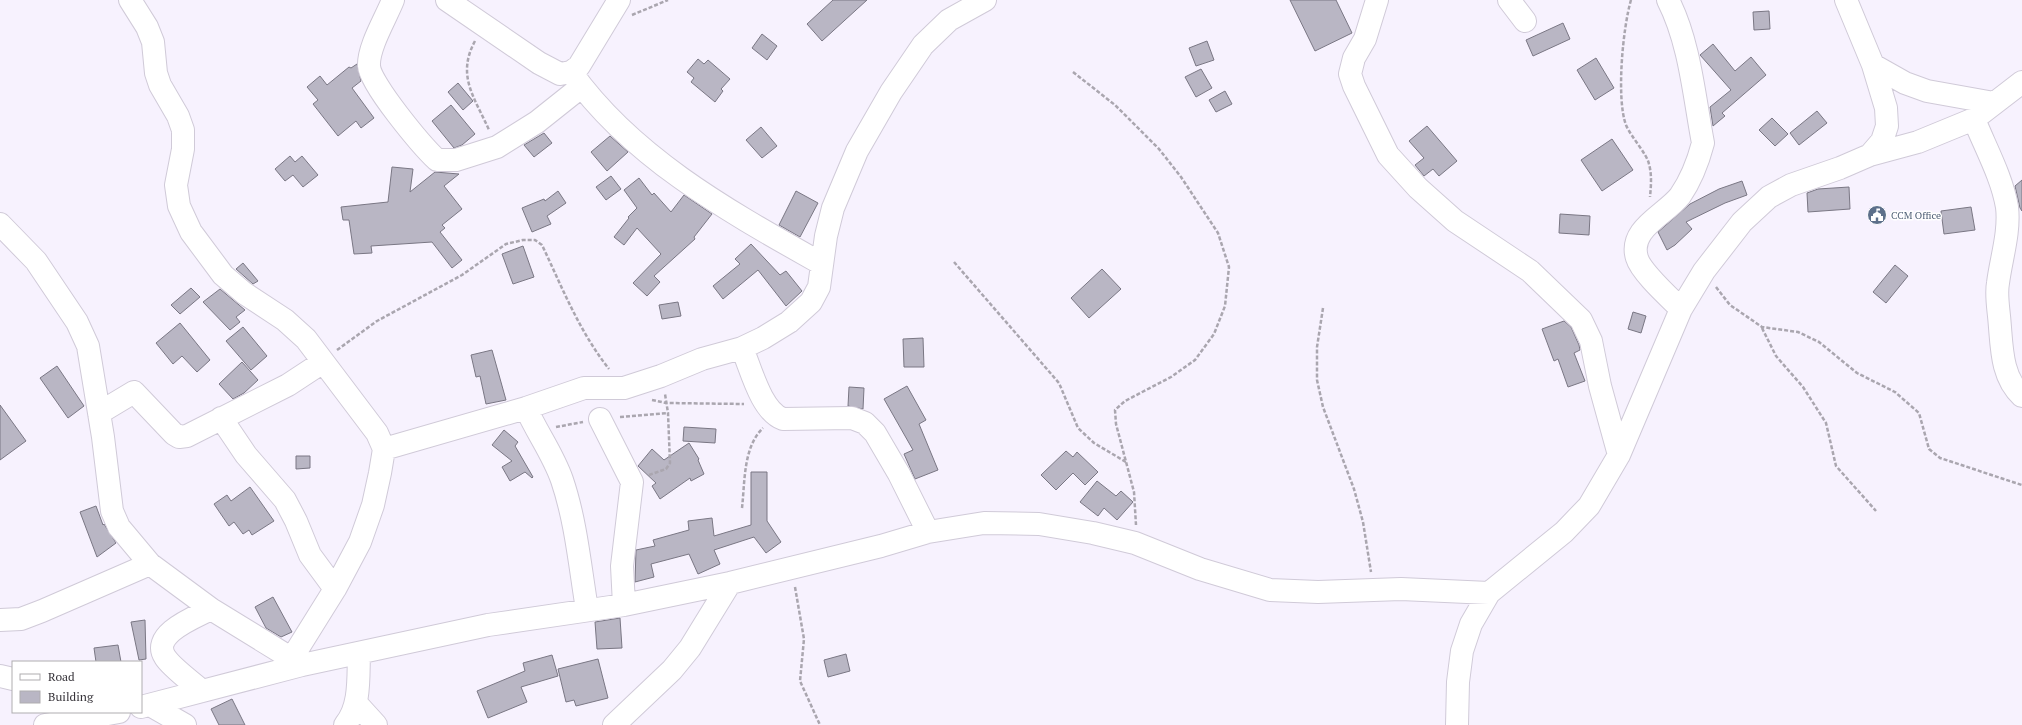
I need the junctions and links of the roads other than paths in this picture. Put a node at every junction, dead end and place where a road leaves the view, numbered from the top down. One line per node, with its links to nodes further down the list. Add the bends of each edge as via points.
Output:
1 (130, 0): 21 (street, via 147,27 153,42 156,73 160,85 183,130 184,149 176,185 179,206 191,232 224,275 306,339)
2 (393, 0): 12 (street, via 373,47 369,66 375,83 424,148 437,160 456,160 497,146 537,122)
3 (447, 0): 12 (street, via 539,64)
4 (620, 0): 12 (street, via 579,66)
5 (985, 0): 18 (street, via 948,20 923,45 890,92 857,151 833,208)
6 (1377, 0): 28 (street, via 1372,20 1354,58 1350,74 1388,155 1418,188 1455,221 1530,271 1581,320 1591,341)
7 (1509, 0): 10 (street)
8 (1668, 0): 19 (street, via 1682,36 1703,143 1687,186 1668,209 1648,224 1638,236 1635,248 1637,259 1646,272)
9 (1846, 0): 11 (street)
10 (1525, 21)
11 (1873, 65): 14 (street, via 1905,83 1927,91); 16 (street, via 1886,108 1887,126 1882,141)
12 (576, 79): 18 (street, via 639,145 670,171 707,196)
13 (2022, 82): 14 (street)
14 (1994, 103): 15 (street)
15 (1974, 119): 16 (street, via 1918,142); 22 (street, via 2007,207 2008,221 1997,285 1998,305 2003,360 2015,390)
16 (1870, 155): 19 (street, via 1791,185 1769,197 1742,222 1704,271)
17 (0, 224): 24 (street, via 36,261 77,322 88,346)
18 (822, 264): 20 (street, via 819,288 811,302 789,322)
19 (1681, 309): 28 (street)
20 (742, 348): 23 (street, via 702,359 624,388 584,388); 29 (street, via 770,410 783,419 852,418 865,423 875,433 899,474)
21 (323, 362): 25 (street, via 288,385); 27 (street, via 377,433)
22 (2022, 396)
23 (526, 408): 27 (street); 36 (street, via 536,430 554,458 562,480 571,514)
24 (99, 413): 25 (street, via 134,392 179,437 187,436); 30 (street, via 112,511 119,527)
25 (221, 418): 32 (street, via 246,455 285,500 310,555)
26 (600, 419): 34 (street, via 632,482 622,566)
27 (384, 449): 32 (street, via 373,505 360,542)
28 (1619, 455): 33 (street, via 1589,506 1564,532)
29 (928, 532): 31 (street); 33 (street, via 984,523 1021,523 1093,533 1135,543 1200,569 1270,590 1436,590)
30 (150, 564): 35 (street); 37 (street, via 21,619)
31 (730, 583): 34 (street); 50 (street, via 690,648 672,670)
32 (335, 589): 39 (street)
33 (1489, 593): 51 (street, via 1471,624 1462,651)
34 (624, 605): 36 (street)
35 (211, 609): 39 (street); 42 (street, via 170,631 162,649 165,657)
36 (587, 609): 38 (street, via 488,625)
37 (0, 620)
38 (359, 653): 39 (street); 43 (street)
39 (297, 662): 42 (street)
40 (0, 676): 41 (street)
41 (12, 679)
42 (202, 691): 44 (street)
43 (356, 702): 48 (street); 49 (street)
44 (145, 706): 47 (street)
45 (112, 713): 46 (street)
46 (45, 725)
47 (185, 725)
48 (345, 725)
49 (376, 725)
50 (614, 725)
51 (1457, 725)

